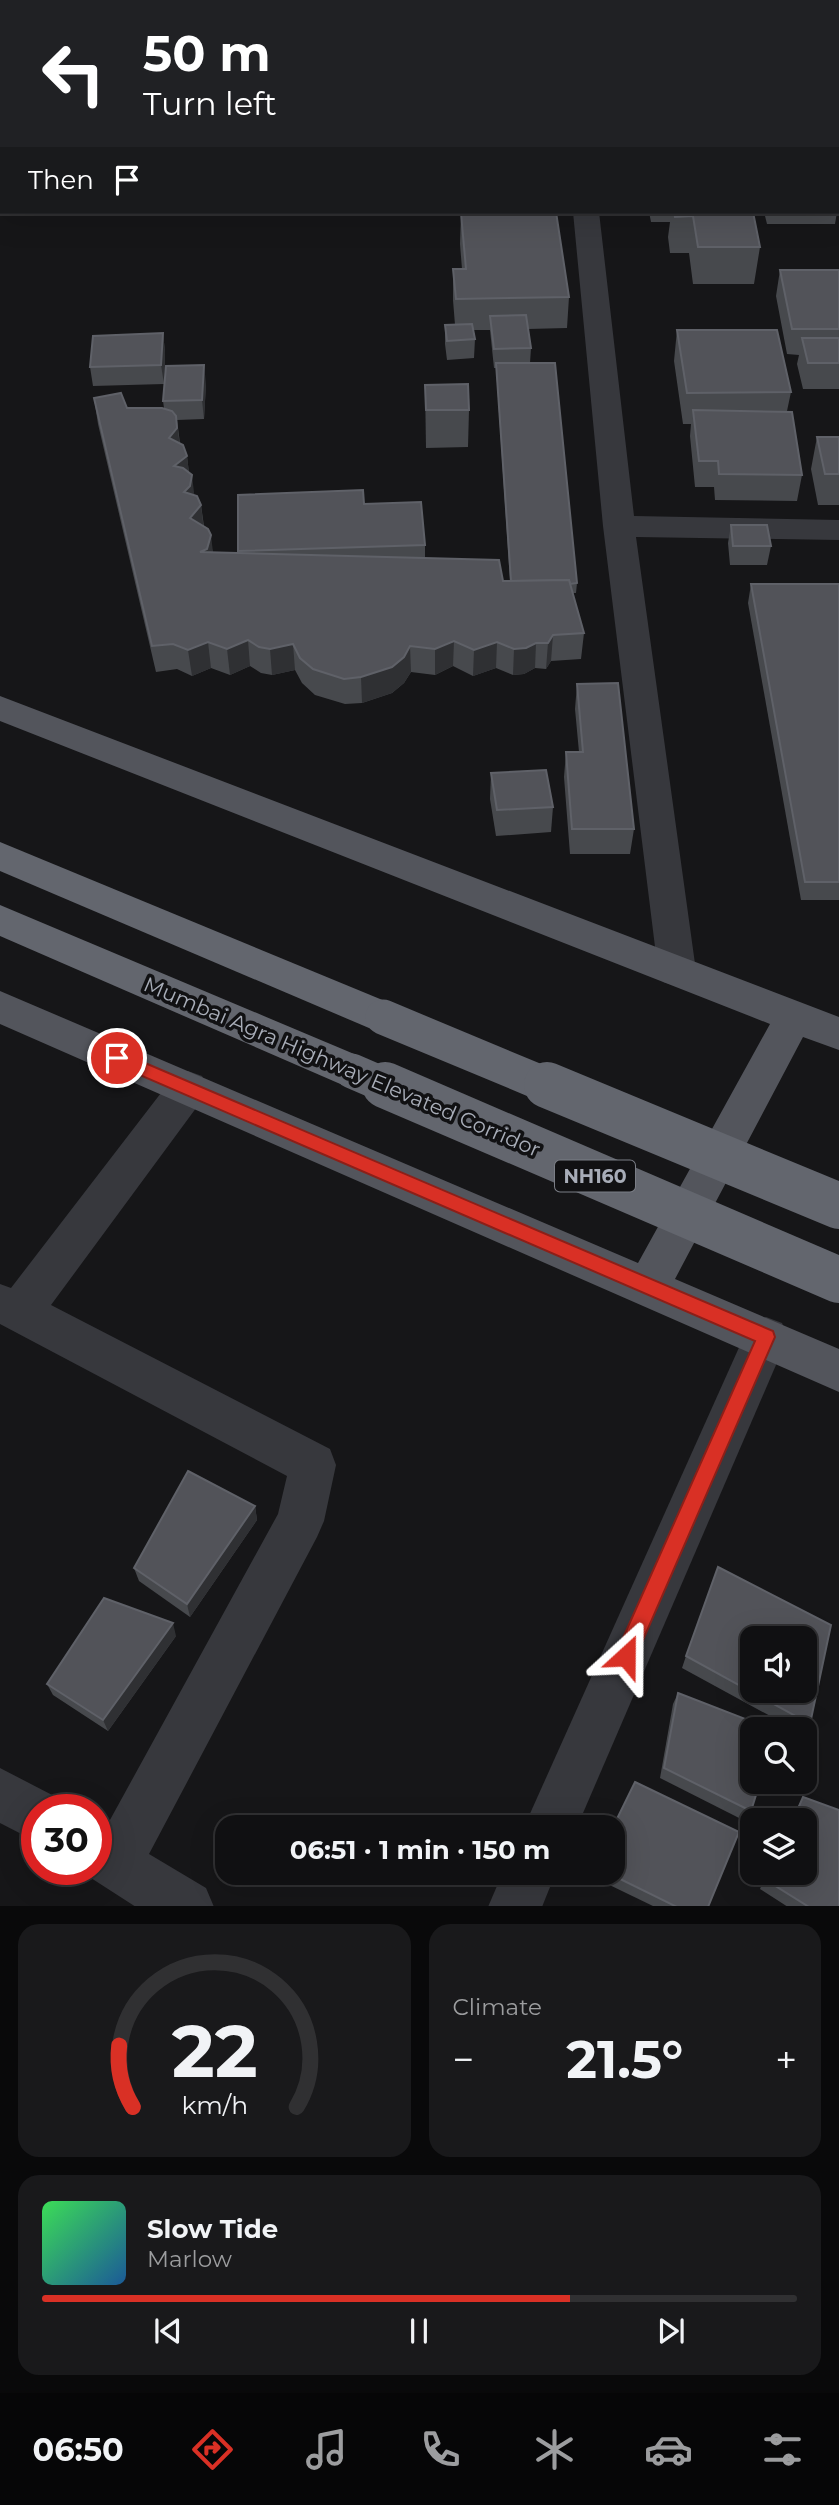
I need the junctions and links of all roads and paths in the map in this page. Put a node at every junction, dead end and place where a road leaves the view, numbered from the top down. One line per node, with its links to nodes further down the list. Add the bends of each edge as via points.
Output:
1 (586, 214): 2 (street)
2 (619, 526): 3 (street); 7 (street)
3 (839, 530)
4 (0, 708): 7 (main road)
5 (0, 856): 12 (highway, bridge)
6 (0, 920): 13 (highway, Mumbai Agra Highway Elevated Corridor / NH160, bridge)
7 (677, 971): 9 (main road)
8 (0, 1007): 11 (main road)
9 (794, 1016): 10 (main road); 14 (main road)
10 (839, 1034)
11 (188, 1088): 14 (main road); 15 (street)
12 (839, 1206)
13 (839, 1280)
14 (648, 1287): 16 (main road)
15 (10, 1308): 21 (street, via 313,1465 300,1521)
16 (766, 1337): 17 (main road); 20 (street)
17 (839, 1371)
18 (0, 1794): 19 (street)
19 (21, 1806)
20 (555, 1815)
21 (112, 1847)
22 (112, 1861): 24 (street)
23 (524, 1885): 25 (street)
24 (187, 1906)
25 (515, 1906)

